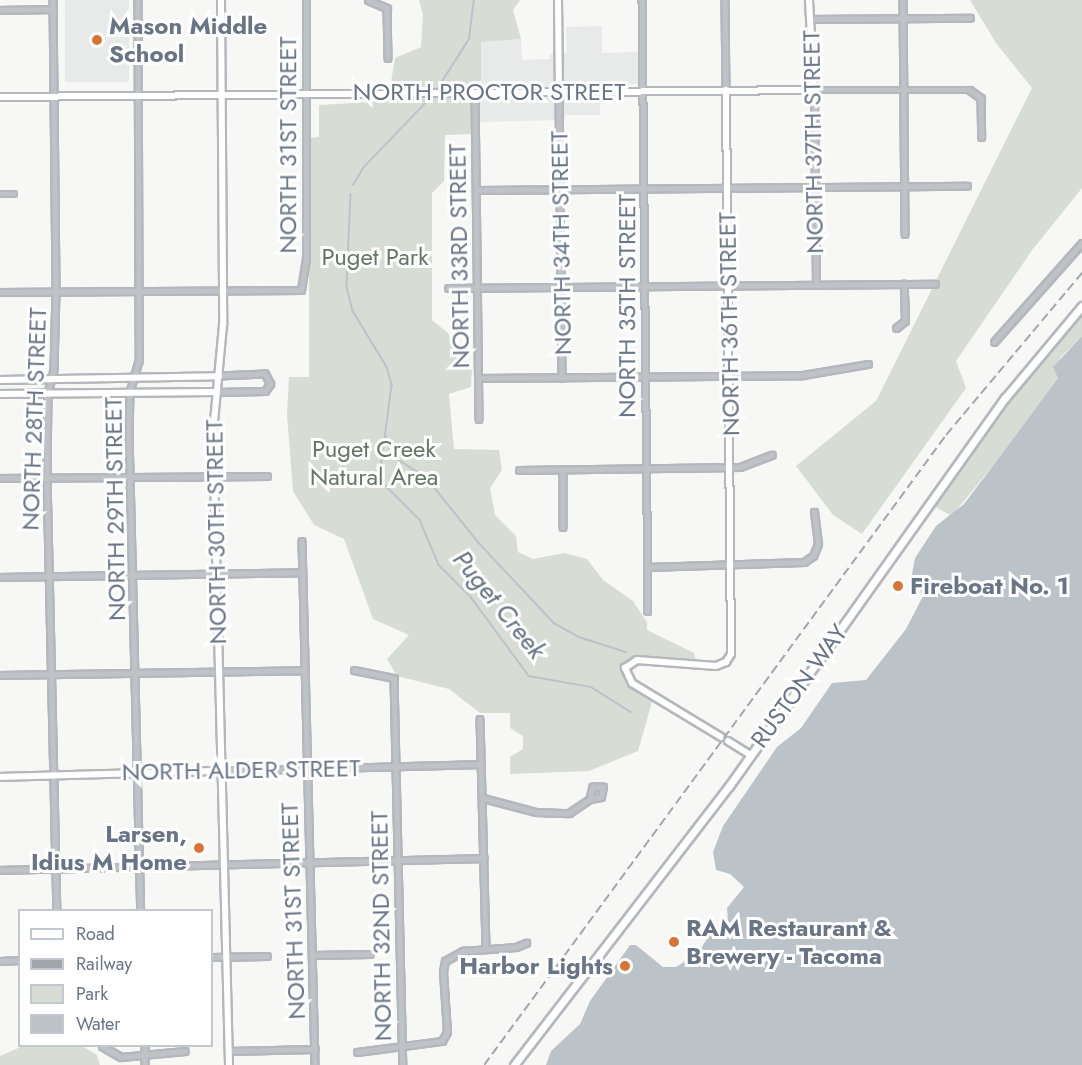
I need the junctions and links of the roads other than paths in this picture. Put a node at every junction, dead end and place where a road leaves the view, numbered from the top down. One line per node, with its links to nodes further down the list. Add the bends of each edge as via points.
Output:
1 (53, 0): 11 (street, NORTH 28TH STREET)
2 (138, 0): 23 (street, NORTH 29TH STREET)
3 (221, 0): 24 (street, NORTH 30TH STREET)
4 (306, 0): 25 (street, NORTH 31ST STREET)
5 (368, 0): 16 (street, via 387,8)
6 (558, 0): 21 (street, NORTH 34TH STREET)
7 (642, 0): 18 (street, NORTH 35TH STREET)
8 (725, 0): 19 (street, NORTH 36TH STREET)
9 (809, 0): 15 (street, NORTH 37TH STREET)
10 (903, 0): 13 (street)
11 (53, 9): 12 (street); 26 (street, NORTH 28TH STREET)
12 (0, 10)
13 (903, 17): 14 (street); 15 (street); 17 (street)
14 (970, 18)
15 (810, 20): 20 (street, NORTH 37TH STREET)
16 (388, 58)
17 (904, 88): 20 (street, NORTH PROCTOR STREET); 28 (street, NORTH PROCTOR STREET, via 976,92 982,104); 30 (street)
18 (643, 90): 19 (street, NORTH PROCTOR STREET); 21 (street, NORTH PROCTOR STREET); 34 (street, NORTH 35TH STREET)
19 (726, 90): 20 (street, NORTH PROCTOR STREET); 31 (street, NORTH 36TH STREET)
20 (814, 90): 32 (street, NORTH 37TH STREET)
21 (559, 91): 22 (street, NORTH PROCTOR STREET); 33 (street, NORTH 34TH STREET)
22 (472, 92): 25 (street, NORTH PROCTOR STREET); 35 (street, NORTH 33RD STREET)
23 (139, 94): 24 (street, NORTH PROCTOR STREET); 26 (street, NORTH PROCTOR STREET); 51 (street, NORTH 29TH STREET)
24 (222, 94): 25 (street, NORTH PROCTOR STREET); 48 (street, NORTH 30TH STREET)
25 (306, 94): 48 (street, NORTH 31ST STREET, via 306,258 301,290)
26 (55, 96): 27 (street, NORTH PROCTOR STREET); 50 (street, NORTH 28TH STREET)
27 (0, 97)
28 (981, 137)
29 (967, 186): 30 (street)
30 (905, 187): 32 (street); 38 (street)
31 (728, 188): 32 (street); 34 (street); 44 (street, NORTH 36TH STREET)
32 (816, 188): 42 (street, NORTH 37TH STREET)
33 (560, 189): 34 (street); 35 (street); 45 (street, NORTH 34TH STREET)
34 (644, 189): 43 (street, NORTH 35TH STREET)
35 (476, 190): 47 (street, NORTH 33RD STREET)
36 (0, 194): 37 (street)
37 (14, 194)
38 (905, 234)
39 (1082, 243): 54 (street)
40 (904, 284): 41 (street); 42 (street); 53 (street, via 904,321)
41 (935, 284)
42 (816, 285): 44 (street)
43 (645, 286): 44 (street); 45 (street); 60 (street, NORTH 35TH STREET)
44 (728, 286): 56 (street, NORTH 36TH STREET)
45 (561, 287): 47 (street); 59 (street, NORTH 34TH STREET)
46 (448, 288): 47 (street)
47 (477, 288): 58 (street, NORTH 33RD STREET)
48 (223, 291): 51 (street); 57 (street, NORTH 30TH STREET)
49 (0, 292): 50 (street)
50 (56, 292): 51 (street); 61 (street, NORTH 28TH STREET)
51 (140, 292): 62 (street, NORTH 29TH STREET, via 140,362)
52 (1082, 306): 97 (main road, RUSTON WAY, via 1005,398)
53 (896, 328)
54 (994, 342)
55 (868, 364): 56 (street, via 805,375)
56 (729, 375): 60 (street); 70 (street, NORTH 36TH STREET)
57 (219, 376): 62 (street); 64 (street, NORTH 30TH STREET); 64 (street, via 265,374 270,384 265,391)
58 (478, 378): 59 (street); 68 (street, NORTH 33RD STREET)
59 (562, 378): 60 (street)
60 (645, 378): 73 (street, NORTH 35TH STREET)
61 (53, 379): 62 (street); 63 (street); 67 (street, NORTH 28TH STREET)
62 (133, 379): 65 (street, NORTH 29TH STREET)
63 (0, 380)
64 (216, 392): 65 (street); 76 (street, NORTH 30TH STREET)
65 (130, 393): 67 (street); 78 (street, NORTH 29TH STREET)
66 (0, 394): 67 (street)
67 (48, 394): 75 (street, NORTH 28TH STREET)
68 (479, 419)
69 (772, 455): 70 (street, via 751,466)
70 (731, 468): 73 (street); 82 (street, NORTH 36TH STREET)
71 (519, 470): 72 (street)
72 (563, 470): 73 (street); 80 (street)
73 (646, 470): 83 (street, NORTH 35TH STREET)
74 (267, 476): 76 (street)
75 (47, 477): 77 (street); 78 (street); 87 (street, NORTH 28TH STREET)
76 (214, 477): 78 (street); 85 (street, NORTH 30TH STREET)
77 (0, 478)
78 (130, 478): 86 (street, NORTH 29TH STREET)
79 (814, 513): 82 (street, via 818,539 807,561)
80 (564, 527)
81 (302, 541): 84 (street, NORTH 31ST STREET)
82 (731, 566): 83 (street); 97 (street, NORTH 36TH STREET, via 728,660 716,666 641,660 627,664 626,676)
83 (647, 567): 89 (street, NORTH 35TH STREET)
84 (302, 572): 85 (street); 90 (street, NORTH 31ST STREET)
85 (216, 574): 86 (street); 92 (street, NORTH 30TH STREET)
86 (132, 575): 87 (street); 93 (street, NORTH 29TH STREET)
87 (49, 576): 88 (street); 94 (street, NORTH 28TH STREET)
88 (0, 577)
89 (648, 611)
90 (304, 670): 92 (street); 100 (street, NORTH 31ST STREET)
91 (354, 670): 99 (street, NORTH 32ND STREET, via 394,678)
92 (218, 671): 93 (street); 101 (street, NORTH 30TH STREET)
93 (136, 673): 94 (street); 102 (street, NORTH 29TH STREET)
94 (52, 674): 95 (street); 103 (street, NORTH 28TH STREET)
95 (0, 675)
96 (480, 719): 98 (street)
97 (749, 754): 137 (main road, RUSTON WAY, via 710,812)
98 (481, 764): 99 (street, NORTH ALDER STREET); 105 (street)
99 (395, 766): 100 (street, NORTH ALDER STREET); 108 (street, NORTH 32ND STREET)
100 (307, 768): 101 (street, NORTH ALDER STREET); 109 (street, NORTH 31ST STREET)
101 (220, 771): 102 (street, NORTH ALDER STREET); 110 (street, NORTH 30TH STREET)
102 (137, 772): 103 (street, NORTH ALDER STREET); 111 (street, NORTH 29TH STREET)
103 (54, 775): 104 (street, NORTH ALDER STREET); 112 (street, NORTH 28TH STREET)
104 (0, 777)
105 (483, 798): 106 (street, via 558,814 576,812); 107 (street)
106 (590, 799)
107 (484, 858): 108 (street); 117 (street)
108 (398, 860): 109 (street); 127 (street, NORTH 32ND STREET)
109 (309, 863): 110 (street); 119 (street, NORTH 31ST STREET)
110 (223, 865): 111 (street); 122 (street, NORTH 30TH STREET)
111 (140, 867): 112 (street); 115 (street, NORTH 29TH STREET)
112 (56, 868): 113 (street); 114 (street, NORTH 28TH STREET)
113 (0, 870)
114 (57, 909)
115 (141, 909)
116 (526, 943): 117 (street)
117 (486, 949): 127 (street, via 457,952 446,961 443,972 447,1032 442,1041)
118 (370, 954): 119 (street)
119 (312, 955): 128 (street, NORTH 31ST STREET)
120 (267, 956): 122 (street)
121 (213, 957): 122 (street)
122 (226, 957): 130 (street, NORTH 30TH STREET)
123 (18, 960): 124 (street)
124 (0, 961)
125 (102, 1047): 131 (street, via 118,1057)
126 (145, 1047): 131 (street)
127 (402, 1047): 132 (street); 136 (street, NORTH 32ND STREET)
128 (315, 1049): 130 (street); 135 (street, NORTH 31ST STREET)
129 (185, 1051): 131 (street)
130 (229, 1051): 134 (street, NORTH 30TH STREET)
131 (145, 1052): 133 (street)
132 (357, 1052)
133 (145, 1065)
134 (229, 1065)
135 (315, 1065)
136 (402, 1065)
137 (514, 1065)

